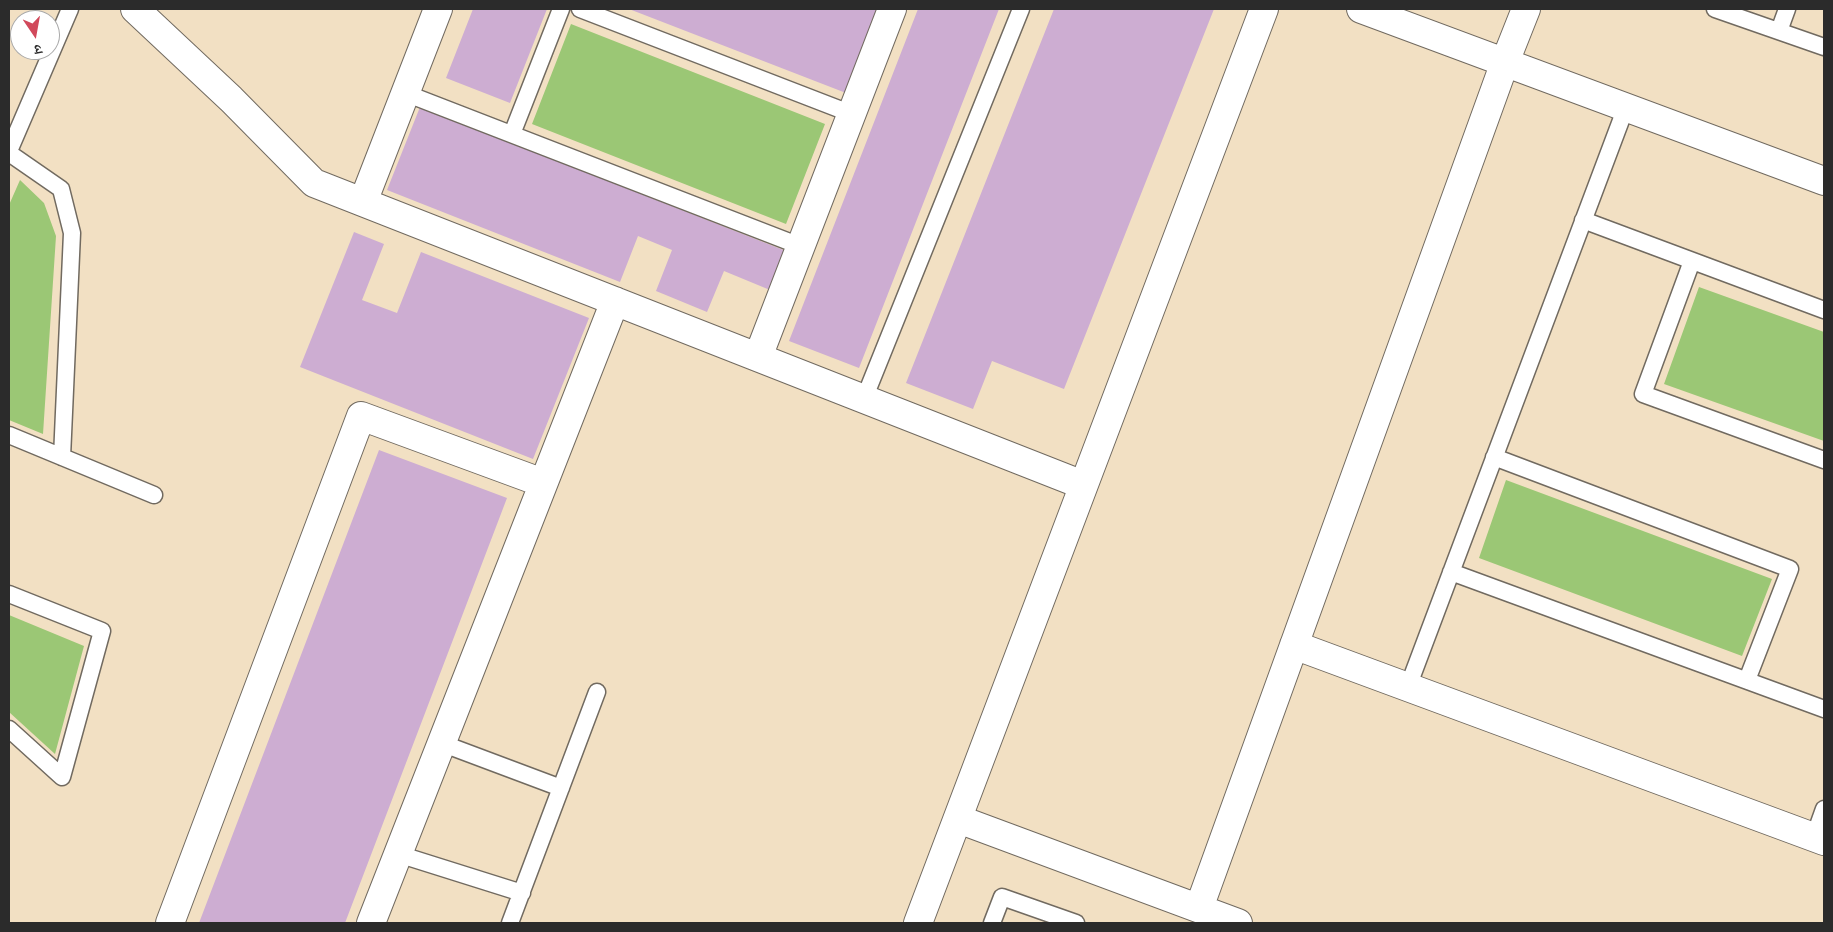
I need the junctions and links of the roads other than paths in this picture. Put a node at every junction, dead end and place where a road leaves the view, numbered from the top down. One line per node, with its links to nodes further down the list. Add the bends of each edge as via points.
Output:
1 (70, 9): 20 (lane)
2 (135, 9): 22 (street, via 314,182)
3 (438, 9): 16 (street)
4 (561, 9): 19 (lane)
5 (580, 9): 18 (lane)
6 (892, 9): 18 (street)
7 (1022, 9): 29 (lane)
8 (1264, 9): 35 (street)
9 (1361, 9): 15 (street)
10 (1526, 9): 15 (street)
11 (1715, 9): 13 (lane)
12 (1787, 9): 13 (lane)
13 (1779, 31): 14 (lane)
14 (1824, 47)
15 (1505, 62): 17 (street); 39 (street)
16 (405, 93): 19 (lane); 22 (street)
17 (1626, 107): 21 (street); 23 (lane)
18 (852, 114): 24 (street)
19 (512, 134): 24 (lane)
20 (9, 152): 31 (lane, via 61,189 72,233)
21 (1824, 181)
22 (363, 202): 26 (street)
23 (1583, 220): 25 (lane); 32 (lane)
24 (800, 246): 28 (street)
25 (1692, 261): 27 (lane); 33 (lane, via 1643,394)
26 (615, 301): 28 (street); 34 (street)
27 (1824, 310)
28 (758, 357): 29 (street)
29 (864, 399): 35 (street)
30 (9, 435): 31 (lane)
31 (62, 457): 36 (lane)
32 (1494, 457): 37 (lane); 40 (lane, via 1790,569)
33 (1824, 460)
34 (543, 483): 45 (street); 53 (street, via 361,416)
35 (1083, 485): 48 (street)
36 (154, 495)
37 (1451, 572): 40 (lane); 41 (lane)
38 (9, 594): 44 (lane, via 102,631 62,777)
39 (1294, 645): 41 (street); 52 (street)
40 (1747, 680): 43 (lane)
41 (1408, 687): 49 (street)
42 (597, 692): 46 (lane)
43 (1824, 709)
44 (9, 729)
45 (441, 743): 46 (lane); 50 (street)
46 (561, 788): 51 (lane)
47 (1824, 809): 49 (lane)
48 (958, 819): 52 (street); 56 (street)
49 (1819, 839)
50 (398, 854): 51 (lane); 54 (street)
51 (522, 893): 55 (lane)
52 (1199, 908): 59 (street)
53 (170, 923)
54 (371, 923)
55 (510, 923)
56 (918, 923)
57 (992, 923): 58 (lane, via 1002,897)
58 (1076, 923)
59 (1238, 923)

